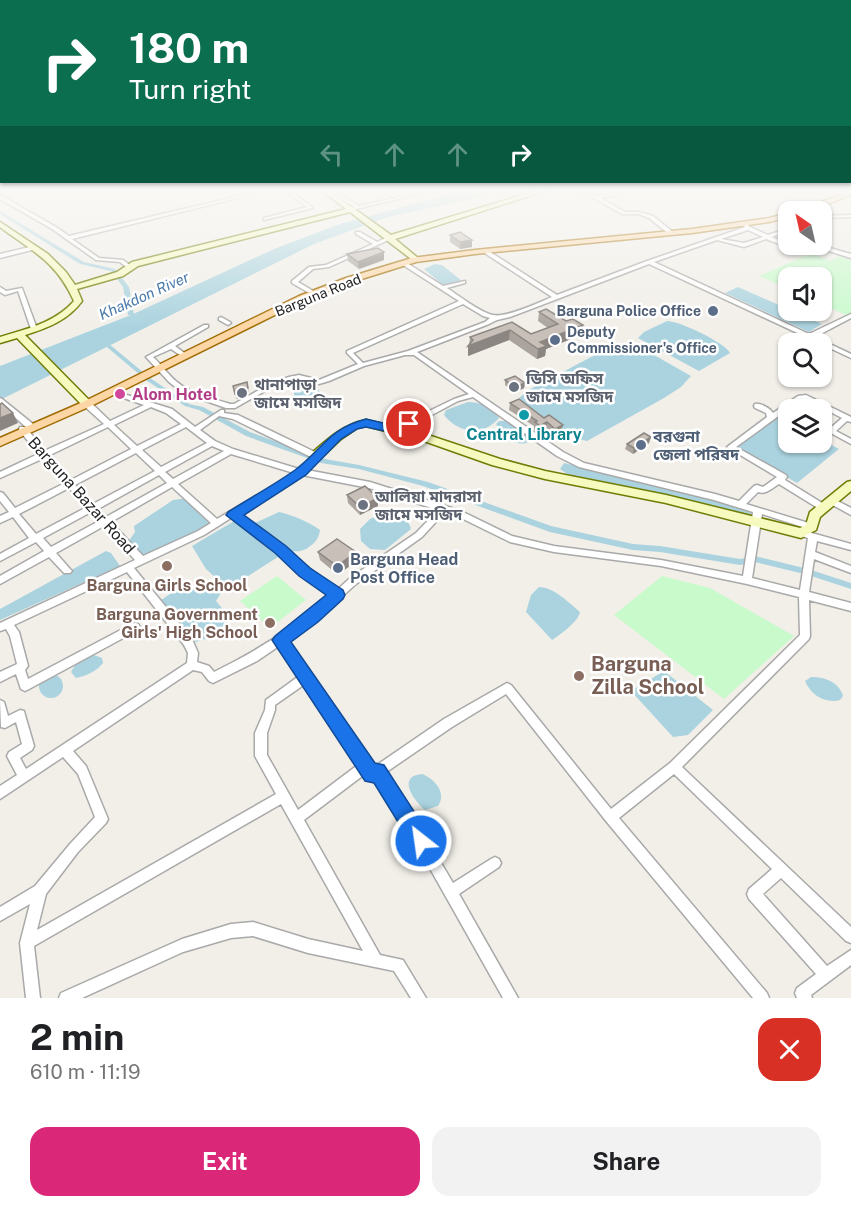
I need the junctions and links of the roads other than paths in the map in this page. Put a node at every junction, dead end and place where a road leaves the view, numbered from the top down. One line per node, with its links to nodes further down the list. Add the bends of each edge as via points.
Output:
1 (17, 237): 13 (street)
2 (74, 237): 9 (street)
3 (246, 237): 21 (street)
4 (364, 237): 12 (street)
5 (395, 237): 10 (street)
6 (623, 237): 14 (main road, Barguna Road)
7 (726, 237): 11 (street)
8 (767, 237): 11 (street, via 744,245)
9 (68, 238): 21 (street, via 98,259 121,261)
10 (390, 238): 12 (street); 18 (street)
11 (719, 240): 19 (street)
12 (376, 243): 26 (street, via 327,266 311,268 294,282)
13 (34, 249): 16 (street); 23 (street, via 55,262)
14 (484, 250): 18 (main road, Barguna Road); 27 (street)
15 (832, 251): 17 (street)
16 (0, 256)
17 (851, 256)
18 (415, 260): 20 (main road, Barguna Road)
19 (649, 262): 27 (street); 35 (street)
20 (405, 264): 24 (street); 26 (main road, Barguna Road)
21 (130, 268): 23 (street)
22 (463, 282): 24 (street)
23 (73, 288): 34 (street, via 78,302 75,306)
24 (442, 288): 28 (street)
25 (0, 289): 34 (street, via 5,293 20,289)
26 (313, 293): 42 (main road, Barguna Road)
27 (557, 298): 30 (street)
28 (462, 302): 30 (street); 44 (street, via 349,352)
29 (851, 316): 36 (street)
30 (495, 318): 41 (street)
31 (221, 319): 32 (street)
32 (228, 323)
33 (206, 326): 39 (street)
34 (34, 329): 37 (street)
35 (800, 333)
36 (817, 333)
37 (19, 334): 38 (street); 49 (street)
38 (0, 340)
39 (171, 346): 42 (street); 45 (street, via 149,357)
40 (832, 348): 43 (street)
41 (411, 352): 44 (street); 47 (street)
42 (185, 356): 45 (main road, Barguna Road)
43 (851, 357)
44 (362, 365): 51 (street, via 327,380 291,378)
45 (158, 369): 46 (main road, Barguna Road); 51 (street, via 177,386)
46 (111, 392): 49 (main road, Barguna Road); 50 (street)
47 (474, 394): 60 (street); 77 (street, via 582,465)
48 (0, 400): 59 (street, Barguna Bazar Road)
49 (86, 403): 56 (street); 59 (main road, Barguna Road)
50 (150, 405): 56 (street); 57 (street, via 169,411)
51 (228, 406): 53 (street)
52 (758, 406): 54 (street, via 769,412)
53 (218, 414): 58 (street); 67 (street, via 235,417)
54 (771, 418): 55 (street, via 800,397 806,397); 71 (street, via 731,447 783,477)
55 (849, 419): 62 (street, via 831,431)
56 (110, 424): 64 (street); 66 (street)
57 (186, 424): 58 (street); 64 (street)
58 (197, 428): 63 (street)
59 (26, 429): 61 (main road, Barguna Road); 66 (street, Barguna Bazar Road)
60 (398, 430): 67 (street, via 360,424 336,436); 83 (street, via 545,475)
61 (0, 441)
62 (851, 442)
63 (212, 443): 65 (street); 69 (street)
64 (137, 449): 69 (street); 73 (street)
65 (230, 451): 68 (street); 72 (street)
66 (43, 455): 70 (street); 73 (street, Barguna Bazar Road)
67 (315, 456): 68 (street)
68 (303, 470): 79 (street, via 370,485); 82 (street)
69 (160, 471): 72 (street); 78 (street)
70 (0, 475)
71 (778, 480): 76 (street); 77 (street, via 763,491 757,488)
72 (172, 482): 85 (street); 86 (street)
73 (70, 484): 78 (street, Barguna Bazar Road); 81 (street)
74 (851, 485): 76 (street)
75 (0, 495): 81 (street)
76 (828, 504): 80 (street); 87 (street, via 814,515)
77 (740, 505): 83 (street)
78 (91, 508): 85 (street, Barguna Bazar Road); 88 (street)
79 (443, 508): 98 (street, via 510,539); 99 (street, via 419,535)
80 (851, 512)
81 (14, 513): 84 (street); 88 (street)
82 (232, 515): 86 (street); 99 (street)
83 (758, 516): 87 (street); 87 (street); 98 (street)
84 (0, 520)
85 (104, 522): 90 (street); 93 (street, Barguna Bazar Road)
86 (217, 524): 93 (street)
87 (804, 532): 89 (street); 91 (street)
88 (36, 538): 90 (street); 92 (street)
89 (851, 547)
90 (50, 552): 96 (street); 97 (street)
91 (811, 554): 95 (street); 100 (street)
92 (0, 558)
93 (141, 561): 94 (street)
94 (128, 567): 102 (street); 105 (street, via 188,642 193,653)
95 (851, 570)
96 (67, 571)
97 (0, 580)
98 (747, 580): 100 (street)
99 (337, 595): 104 (street)
100 (804, 595): 101 (street); 111 (street, via 805,636)
101 (851, 607)
102 (4, 625): 106 (street, via 14,632 23,666)
103 (135, 627): 106 (street, via 25,686)
104 (281, 640): 105 (street, via 213,678 205,669); 107 (street)
105 (192, 665): 110 (street)
106 (19, 668): 108 (street)
107 (307, 676): 112 (street); 115 (street, via 270,703 261,733 261,756)
108 (0, 677)
109 (0, 705): 113 (street, via 5,723 20,715 28,746 13,756)
110 (66, 748): 113 (street); 120 (street, via 82,770 102,819)
111 (674, 767): 116 (street); 119 (street)
112 (372, 769): 116 (street, via 507,688); 117 (street); 121 (street, via 401,806)
113 (24, 777): 114 (street)
114 (0, 794)
115 (284, 796): 117 (street); 124 (street)
116 (610, 817): 132 (street)
117 (297, 818): 126 (street)
118 (495, 863): 121 (street)
119 (782, 869): 123 (street); 127 (street, via 754,894)
120 (40, 891): 122 (street); 124 (street)
121 (451, 892): 131 (street)
122 (0, 914)
123 (851, 936)
124 (27, 943): 128 (street)
125 (851, 957): 127 (street)
126 (376, 960): 129 (street, via 308,946 253,929 231,931 182,946); 130 (street, via 398,965)
127 (826, 975): 133 (street, via 802,993)
128 (33, 998)
129 (66, 998)
130 (418, 998)
131 (511, 998)
132 (762, 998)
133 (805, 998)

